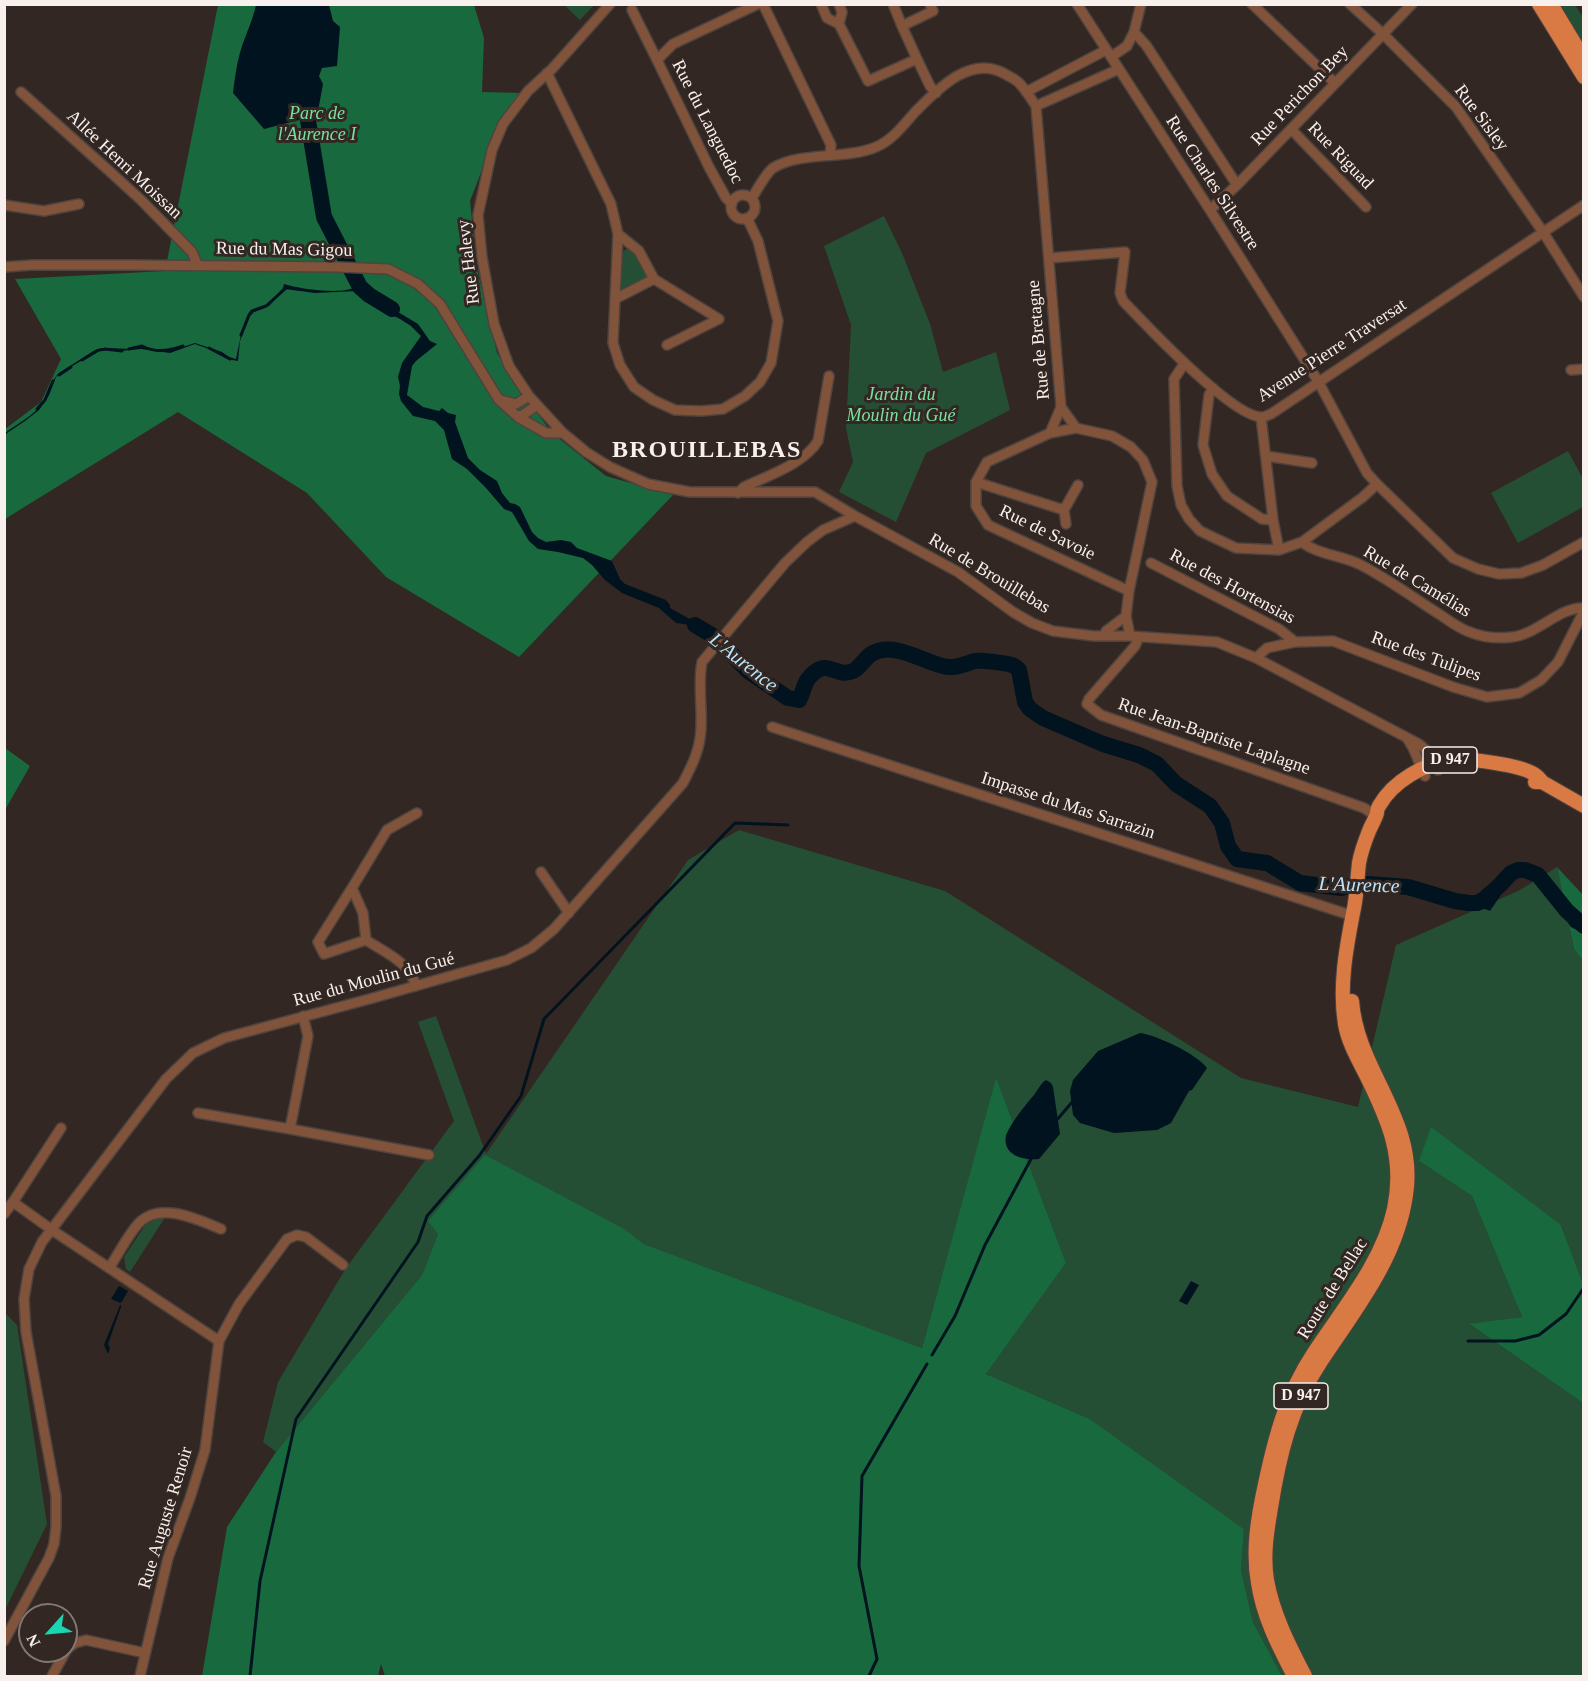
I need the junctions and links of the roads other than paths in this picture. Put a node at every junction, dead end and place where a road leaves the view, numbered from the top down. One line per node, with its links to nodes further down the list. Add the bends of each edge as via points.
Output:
1 (610, 4): 25 (street, Rue Halevy)
2 (758, 4): 23 (street, Rue du Languedoc, via 673,44)
3 (763, 4): 33 (street, via 831,145)
4 (821, 4): 16 (street, via 827,18)
5 (839, 4): 16 (street)
6 (893, 4): 17 (street)
7 (930, 4): 17 (street, via 933,11)
8 (1077, 4): 20 (street, Rue Charles Silvestre)
9 (1140, 4): 18 (street)
10 (1252, 4): 27 (street)
11 (1350, 4): 19 (street, Rue Sisley)
12 (1412, 4): 19 (street, Rue Perichon Bey)
13 (1539, 4): 26 (main road)
14 (1551, 4): 22 (main road)
15 (632, 10): 23 (street)
16 (839, 24): 21 (street, via 868,81)
17 (902, 26): 21 (street)
18 (1134, 32): 20 (street, via 1127,46); 34 (street)
19 (1383, 34): 27 (street, Rue Perichon Bey); 43 (street, Rue Sisley, via 1456,107)
20 (1108, 53): 24 (street, Rue Charles Silvestre); 29 (street)
21 (917, 59): 30 (street)
22 (1584, 59)
23 (657, 60): 37 (street, Rue du Languedoc, via 708,167)
24 (1119, 69): 31 (street); 41 (street, Rue Charles Silvestre)
25 (547, 73): 44 (street, via 612,204); 58 (street, Rue Halevy, via 503,123 492,150 478,215 494,324 509,366)
26 (1584, 77)
27 (1335, 83): 32 (street, Rue Perichon Bey)
28 (21, 92): 46 (street, Allée Henri Moissan, via 141,200 192,252)
29 (1026, 92): 30 (street, via 1019,82 999,70 983,68 963,72); 31 (street)
30 (936, 93): 33 (street, via 877,147)
31 (1036, 106): 45 (street, Rue de Bretagne)
32 (1291, 129): 34 (street, Rue Perichon Bey); 40 (street, Rue Riguad)
33 (830, 155): 35 (street, via 772,169)
34 (1237, 185): 41 (street, Rue Perichon Bey)
35 (752, 198): 37 (street, via 740,195); 42 (street, via 756,206)
36 (79, 204): 38 (street, via 44,211)
37 (732, 204): 42 (street, via 734,214)
38 (4, 205)
39 (1584, 205): 43 (street, Avenue Pierre Traversat)
40 (1366, 207)
41 (1210, 210): 56 (street, Rue Charles Silvestre)
42 (747, 218): 50 (street, via 758,241 778,321 771,363 760,382 745,396 723,408 675,410 634,387 620,365 613,343)
43 (1543, 232): 49 (street, Rue Sisley); 56 (street, Avenue Pierre Traversat)
44 (618, 234): 48 (street, via 639,251); 50 (street)
45 (1049, 258): 52 (street, Avenue Pierre Traversat, via 1125,252 1120,293 1123,301); 61 (street, Rue de Bretagne)
46 (198, 266): 47 (street, Rue du Mas Gigou); 59 (street, Rue du Mas Gigou, via 388,269 418,284 440,304)
47 (4, 267)
48 (654, 279): 50 (street); 51 (street, via 719,319)
49 (1584, 297)
50 (615, 299)
51 (667, 345)
52 (1184, 364): 57 (street, Avenue Pierre Traversat); 79 (street, via 1174,379 1176,486 1181,505 1200,531 1236,548)
53 (1584, 369): 54 (street)
54 (1571, 370)
55 (830, 376): 72 (street, via 818,441 813,449)
56 (1318, 381): 63 (street, Avenue Pierre Traversat); 70 (street, Rue Charles Silvestre, via 1367,473)
57 (1213, 388): 63 (street, Avenue Pierre Traversat, via 1243,411); 75 (street, via 1203,445 1212,474 1227,496 1262,519)
58 (529, 396): 59 (street, via 516,404); 60 (street, Rue Halevy)
59 (499, 400): 62 (street, Rue du Mas Gigou)
60 (537, 405): 62 (street); 65 (street, Rue de Brouillebas)
61 (1061, 407): 64 (street, Rue de Bretagne); 66 (street)
62 (517, 416): 65 (street, Rue du Mas Gigou, via 546,433)
63 (1262, 417): 67 (street)
64 (1076, 428): 66 (street); 81 (street, via 1112,436 1131,447 1143,460 1152,482)
65 (563, 433): 72 (street, Rue de Brouillebas, via 610,467 648,484 690,492)
66 (1050, 433): 69 (street, via 987,462)
67 (1266, 456): 68 (street); 75 (street)
68 (1312, 463)
69 (976, 482): 73 (street); 81 (street, Rue de Savoie, via 976,506 988,525)
70 (1377, 484): 77 (street); 78 (street, Rue Charles Silvestre, via 1453,558 1478,569 1499,574 1521,573)
71 (1078, 485): 73 (street)
72 (738, 494): 74 (street, Rue de Brouillebas, via 815,492)
73 (1064, 510): 76 (street)
74 (855, 516): 84 (street, Rue de Brouillebas, via 958,572 1032,623 1053,631); 95 (street, Rue du Moulin du Gué, via 807,542 702,662 700,738 683,783)
75 (1273, 520): 79 (street)
76 (1066, 524)
77 (1302, 542): 79 (street); 82 (street, Rue de Camélias, via 1311,549 1361,565 1466,631 1486,637 1514,637 1570,610)
78 (1584, 542)
79 (1279, 550)
80 (1151, 563): 86 (street, Rue des Hortensias, via 1279,629)
81 (1129, 591): 83 (street)
82 (1584, 610): 86 (street, Rue des Tulipes, via 1558,662 1541,680 1519,693 1487,697 1333,641)
83 (1126, 616): 84 (street); 85 (street)
84 (1105, 635): 85 (street, Rue de Brouillebas)
85 (1134, 637): 87 (street, Rue de Brouillebas, via 1217,642); 92 (street, Rue Jean-Baptiste Laplagne, via 1136,646 1089,699 1087,704 1101,715 1364,808)
86 (1295, 642): 87 (street, Rue des Tulipes, via 1267,648)
87 (1256, 658): 89 (street, Rue de Brouillebas, via 1419,744 1428,752)
88 (772, 728): 96 (street, Impasse du Mas Sarrazin)
89 (1429, 769): 90 (main road, D 947, via 1464,759 1493,763 1535,774); 92 (main road, D 947)
90 (1584, 806)
91 (417, 813): 94 (street, via 387,830)
92 (1376, 816): 96 (main road, Route de Bellac / D 947, via 1359,863)
93 (542, 873): 95 (street)
94 (352, 888): 97 (street, via 363,913); 97 (street, via 318,942 324,954)
95 (569, 913): 98 (street, Rue du Moulin du Gué, via 531,948 507,960)
96 (1353, 916): 115 (main road, Route de Bellac / D 947, via 1343,1010 1358,1058 1389,1124 1398,1169 1397,1190 1381,1250 1295,1385 1281,1418 1268,1469 1258,1524 1256,1574 1268,1620); 116 (main road, Route de Bellac / D 947, via 1353,1015 1361,1044 1402,1132 1407,1188 1388,1255 1297,1406 1274,1491 1265,1550 1267,1581 1282,1629)
97 (366, 940): 98 (street, via 405,965)
98 (416, 986): 99 (street, Rue du Moulin du Gué)
99 (303, 1016): 102 (street, via 308,1036); 107 (street, Rue du Moulin du Gué, via 214,1042 182,1062)
100 (198, 1113): 102 (street)
101 (61, 1128): 104 (street)
102 (290, 1129): 103 (street)
103 (429, 1155)
104 (13, 1202): 105 (street); 107 (street)
105 (4, 1214)
106 (221, 1229): 109 (street, via 187,1215 152,1214 140,1222)
107 (52, 1230): 109 (street); 111 (street, Rue du Moulin du Gué, via 29,1269 24,1299 26,1332 56,1496 54,1545)
108 (343, 1264): 110 (street, Rue Auguste Renoir, via 306,1237 287,1239 239,1304)
109 (109, 1268): 110 (street)
110 (219, 1341): 112 (street, Rue Auguste Renoir, via 205,1450 168,1558)
111 (4, 1641)
112 (145, 1653): 113 (street, via 86,1640 67,1649); 114 (street, Rue Auguste Renoir)
113 (52, 1677)
114 (140, 1677)
115 (1294, 1677)
116 (1305, 1677)

